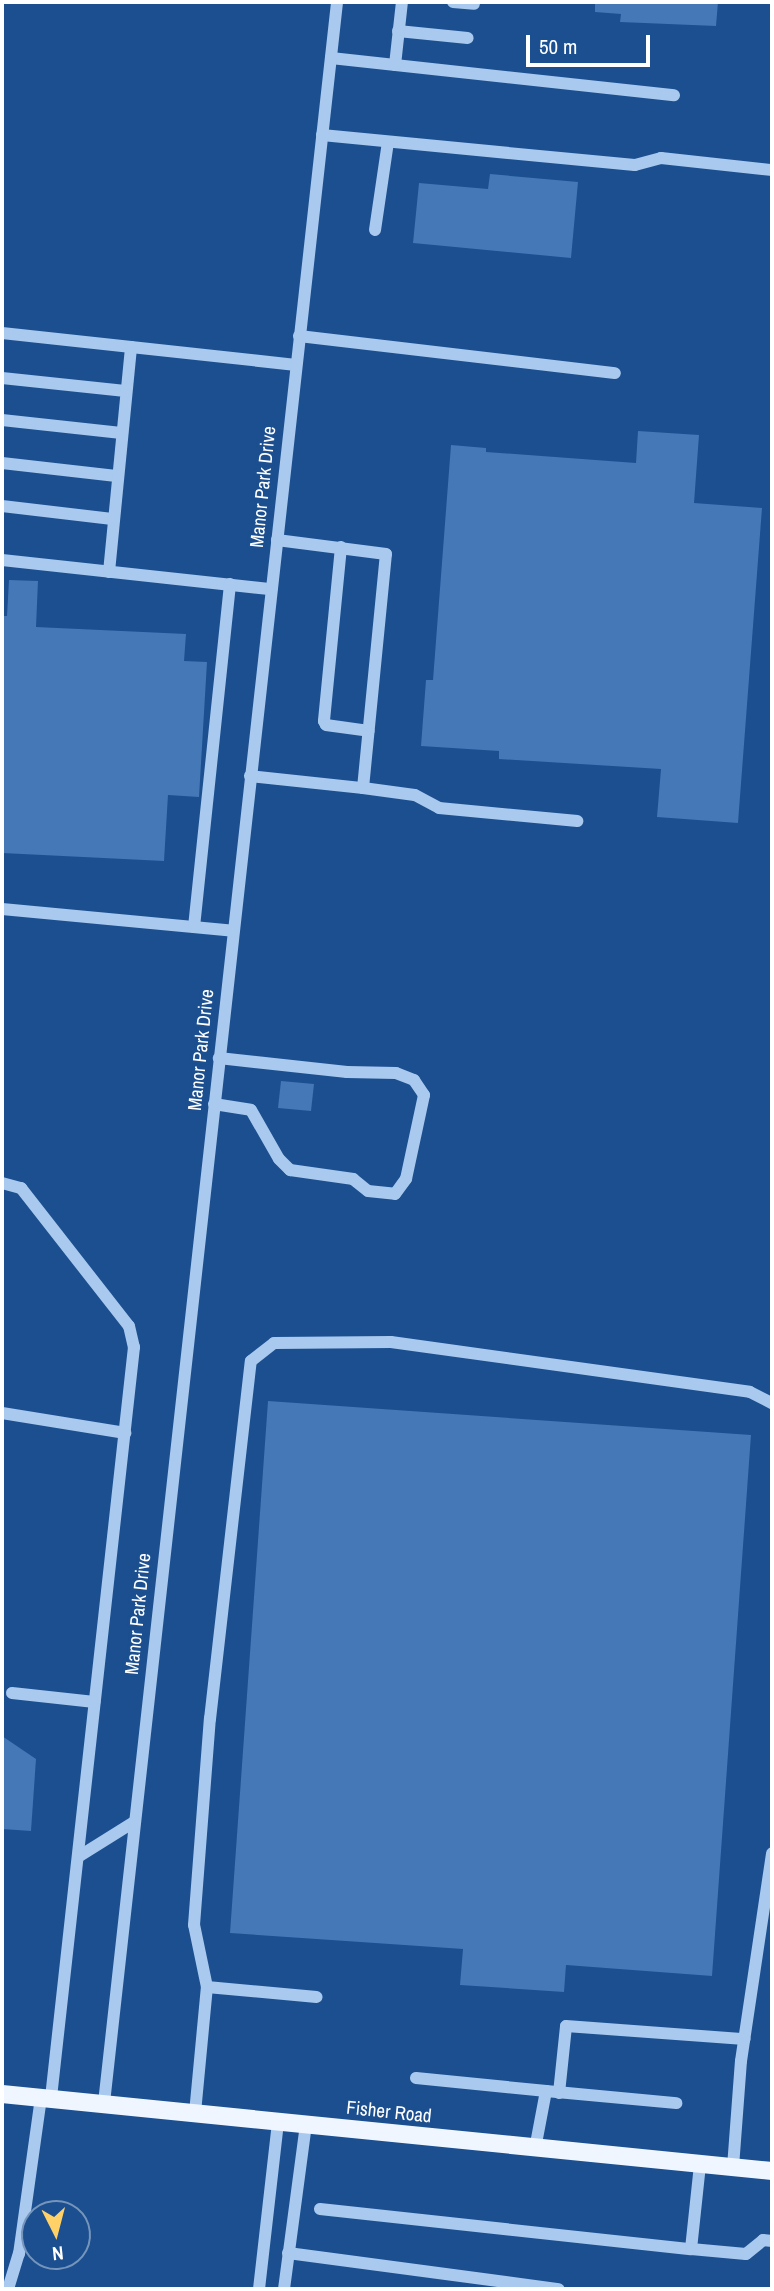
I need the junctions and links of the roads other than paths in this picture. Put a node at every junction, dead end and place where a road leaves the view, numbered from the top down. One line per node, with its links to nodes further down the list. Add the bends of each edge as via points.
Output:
1 (337, 2): 7 (street, Manor Park Drive)
2 (402, 2): 5 (street)
3 (453, 2): 4 (street)
4 (474, 4)
5 (398, 31): 6 (street); 8 (street)
6 (468, 38)
7 (331, 58): 8 (street); 10 (street, Manor Park Drive)
8 (395, 65): 9 (street)
9 (674, 95)
10 (322, 135): 11 (street); 15 (street, Manor Park Drive)
11 (388, 142): 12 (street, via 635,165 661,158); 13 (street)
12 (772, 170)
13 (376, 230)
14 (2, 333): 16 (street)
15 (299, 336): 17 (street, Manor Park Drive); 18 (street)
16 (131, 347): 17 (street); 20 (street)
17 (296, 365): 27 (street, Manor Park Drive)
18 (615, 373)
19 (2, 378): 20 (street)
20 (125, 391): 22 (street)
21 (2, 420): 22 (street)
22 (121, 433): 24 (street)
23 (2, 463): 24 (street)
24 (116, 477): 26 (street)
25 (2, 506): 26 (street)
26 (112, 519): 30 (street)
27 (277, 540): 28 (street); 32 (street, Manor Park Drive)
28 (341, 547): 33 (street, via 324,721 326,726); 33 (street, via 387,557)
29 (2, 560): 30 (street)
30 (109, 572): 31 (street)
31 (230, 584): 32 (street); 38 (street)
32 (271, 589): 34 (street, Manor Park Drive)
33 (369, 732): 35 (street)
34 (250, 776): 35 (street); 39 (street, Manor Park Drive)
35 (363, 788): 36 (street, via 415,795 439,808)
36 (577, 821)
37 (2, 909): 38 (street)
38 (194, 927): 39 (street)
39 (233, 931): 40 (street, Manor Park Drive)
40 (219, 1058): 41 (street, Manor Park Drive); 41 (street, via 396,1073 414,1080 424,1095 406,1179 395,1194 368,1191 353,1180 290,1170 251,1110)
41 (214, 1104): 48 (street, Manor Park Drive)
42 (2, 1183): 45 (street, via 21,1188 129,1326 134,1347)
43 (772, 1403): 51 (street, via 750,1392 391,1342 274,1343 251,1361 210,1719 194,1925)
44 (2, 1413): 45 (street)
45 (125, 1433): 47 (street)
46 (12, 1693): 47 (street)
47 (95, 1702): 50 (street)
48 (134, 1822): 50 (street); 59 (street, Manor Park Drive)
49 (772, 1853): 53 (street)
50 (78, 1857): 58 (street)
51 (207, 1987): 52 (street); 61 (street)
52 (317, 1997)
53 (744, 2039): 56 (street, via 566,2026); 66 (street)
54 (416, 2078): 55 (street)
55 (546, 2091): 56 (street); 64 (street)
56 (559, 2093): 60 (street)
57 (2, 2094): 58 (main road, Fisher Road)
58 (46, 2098): 59 (main road, Fisher Road); 72 (street, via 19,2254)
59 (104, 2104): 61 (main road, Fisher Road)
60 (676, 2104)
61 (195, 2113): 62 (main road, Fisher Road)
62 (278, 2122): 63 (main road, Fisher Road); 73 (street)
63 (306, 2125): 64 (main road, Fisher Road); 71 (street)
64 (535, 2149): 65 (main road, Fisher Road)
65 (700, 2165): 66 (main road, Fisher Road); 70 (street)
66 (733, 2167): 67 (main road, Fisher Road)
67 (772, 2171)
68 (320, 2209): 70 (street)
69 (772, 2241): 70 (street, via 763,2240 746,2254)
70 (691, 2249)
71 (288, 2253): 74 (street); 75 (street)
72 (8, 2289)
73 (259, 2289)
74 (284, 2289)
75 (559, 2289)

